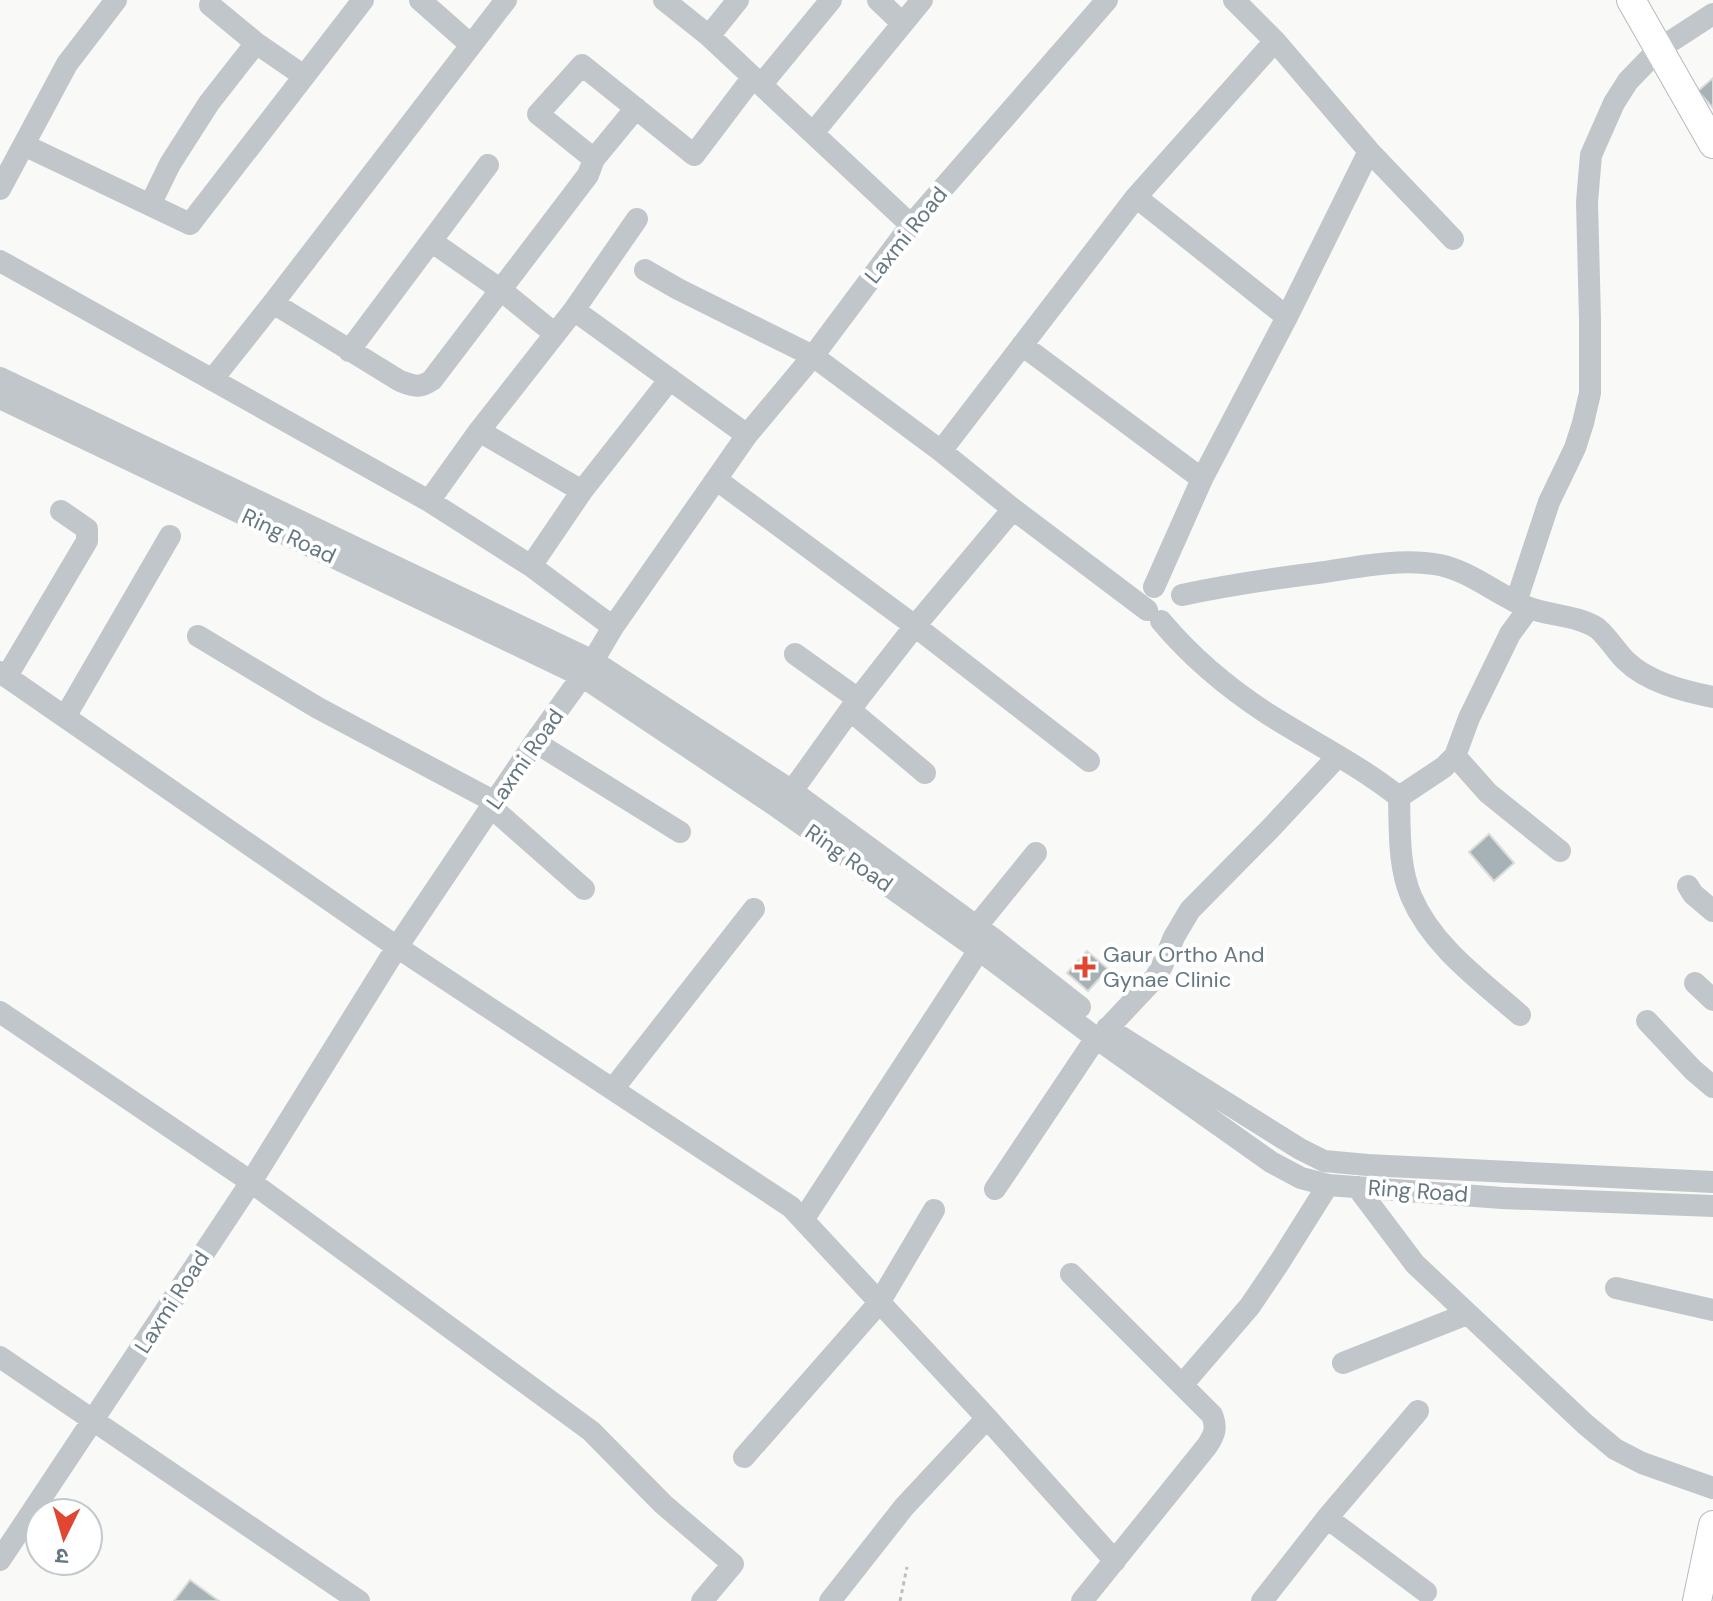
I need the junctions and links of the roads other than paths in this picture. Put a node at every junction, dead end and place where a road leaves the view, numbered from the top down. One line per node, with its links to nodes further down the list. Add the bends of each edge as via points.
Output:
1 (116, 0): 26 (street, via 67,64)
2 (363, 0): 21 (street)
3 (420, 0): 19 (street)
4 (506, 0): 19 (street)
5 (664, 0): 16 (street)
6 (738, 0): 16 (street)
7 (831, 0): 22 (street)
8 (878, 0): 15 (street)
9 (922, 0): 15 (street)
10 (1107, 0): 34 (street, Laxmi Road)
11 (1234, 0): 17 (street)
12 (1631, 0): 20 (main road)
13 (210, 5): 18 (street)
14 (1713, 14): 20 (street)
15 (902, 23): 24 (street)
16 (709, 36): 22 (street)
17 (1275, 41): 27 (street); 31 (street)
18 (256, 43): 21 (street); 32 (street, via 209,103)
19 (471, 45): 40 (street)
20 (1659, 49): 25 (main road); 64 (street, via 1628,81 1591,155 1590,393 1579,435 1549,502)
21 (304, 76): 32 (street, via 190,224)
22 (757, 81): 23 (street, via 694,155); 24 (street)
23 (636, 108): 28 (street); 28 (street, via 582,65 538,114)
24 (813, 133): 34 (street)
25 (1713, 144)
26 (24, 145): 30 (street); 32 (street)
27 (1369, 151): 35 (street); 42 (street)
28 (594, 159): 39 (street, via 588,175)
29 (488, 165): 36 (street)
30 (0, 189)
31 (1136, 197): 42 (street); 44 (street)
32 (150, 205)
33 (637, 219): 41 (street)
34 (911, 225): 46 (street, Laxmi Road)
35 (1453, 239)
36 (431, 241): 39 (street); 45 (street)
37 (0, 261): 49 (street)
38 (645, 270): 46 (street)
39 (501, 290): 43 (street); 45 (street, via 424,386 400,381)
40 (273, 303): 45 (street); 49 (street)
41 (574, 310): 43 (street); 48 (street)
42 (1287, 317): 54 (street)
43 (555, 334): 51 (street)
44 (1022, 345): 53 (street); 54 (street)
45 (349, 351)
46 (813, 356): 52 (street, Laxmi Road); 53 (street)
47 (0, 378): 70 (street, Ring Road)
48 (670, 379): 52 (street); 56 (street)
49 (212, 380): 57 (street)
50 (0, 398): 70 (street, Ring Road)
51 (479, 431): 56 (street); 57 (street)
52 (747, 435): 55 (street, Laxmi Road)
53 (941, 451): 58 (street)
54 (1202, 479): 62 (street)
55 (717, 480): 66 (street); 67 (street, Laxmi Road)
56 (582, 491): 61 (street)
57 (429, 501): 61 (street)
58 (1013, 509): 65 (street); 66 (street)
59 (61, 511): 71 (street, via 87,529 87,541)
60 (170, 536): 74 (street)
61 (531, 566): 67 (street)
62 (1154, 587): 63 (street, via 1173,585); 65 (street, via 1146,599)
63 (1182, 595): 64 (street, via 1374,565 1419,563 1462,571); 65 (street, via 1177,616 1167,621)
64 (1523, 605): 72 (street, via 1596,628 1632,667 1670,686); 77 (street)
65 (1154, 615): 76 (street, via 1210,672)
66 (915, 626): 73 (street); 78 (street)
67 (613, 627): 70 (street, Laxmi Road)
68 (198, 636): 82 (street)
69 (795, 654): 73 (street)
70 (588, 668): 75 (street, Laxmi Road); 80 (street, Ring Road); 92 (street, Ring Road)
71 (3, 674): 74 (street)
72 (1713, 697)
73 (854, 705): 79 (street); 80 (street)
74 (65, 717): 91 (street)
75 (535, 742): 82 (street, Laxmi Road); 83 (street)
76 (1338, 756): 81 (street); 98 (street, via 1190,910 1155,978)
77 (1455, 756): 81 (street); 84 (street, via 1488,793)
78 (1089, 761)
79 (925, 773)
80 (792, 791): 90 (street, Ring Road)
81 (1399, 797): 96 (street, via 1403,864 1411,895 1446,948)
82 (493, 805): 87 (street); 91 (street, Laxmi Road)
83 (680, 832)
84 (1560, 851)
85 (1036, 853): 90 (street)
86 (1688, 886): 89 (street)
87 (584, 889)
88 (754, 909): 100 (street)
89 (1713, 911)
90 (976, 927): 98 (street, Ring Road)
91 (397, 947): 100 (street); 101 (street, Laxmi Road)
92 (979, 950): 98 (street, Ring Road); 108 (street)
93 (1695, 983): 94 (street)
94 (1713, 1000)
95 (0, 1012): 101 (street)
96 (1520, 1015)
97 (1647, 1021): 99 (street)
98 (1102, 1033): 102 (street, Ring Road, via 1324,1161); 103 (street, Ring Road, via 1271,1162); 105 (street)
99 (1713, 1087)
100 (613, 1089): 108 (street)
101 (251, 1182): 119 (street, Laxmi Road); 128 (street, via 591,1431 663,1504 733,1564)
102 (1713, 1182)
103 (1328, 1185): 104 (street, Ring Road); 116 (street, via 1250,1306)
104 (1357, 1187): 106 (street, Ring Road); 113 (street, via 1415,1264)
105 (995, 1189)
106 (1713, 1206)
107 (934, 1210): 111 (street)
108 (803, 1220): 111 (street)
109 (1071, 1274): 116 (street)
110 (1616, 1288): 112 (street)
111 (879, 1303): 118 (street); 120 (street)
112 (1713, 1310)
113 (1467, 1314): 115 (street); 121 (street, via 1615,1449)
114 (0, 1357): 119 (street)
115 (1343, 1363)
116 (1182, 1385): 125 (street, via 1212,1415 1215,1434)
117 (1418, 1411): 122 (street)
118 (987, 1418): 125 (street); 129 (street, via 904,1507)
119 (94, 1421): 124 (street, Laxmi Road); 127 (street)
120 (744, 1457)
121 (1713, 1488)
122 (1327, 1518): 126 (street); 131 (street)
123 (1713, 1525): 132 (main road)
124 (0, 1560)
125 (1115, 1561): 130 (street)
126 (1426, 1592)
127 (359, 1601)
128 (702, 1601)
129 (830, 1601)
130 (1082, 1601)
131 (1262, 1601)
132 (1697, 1601)

